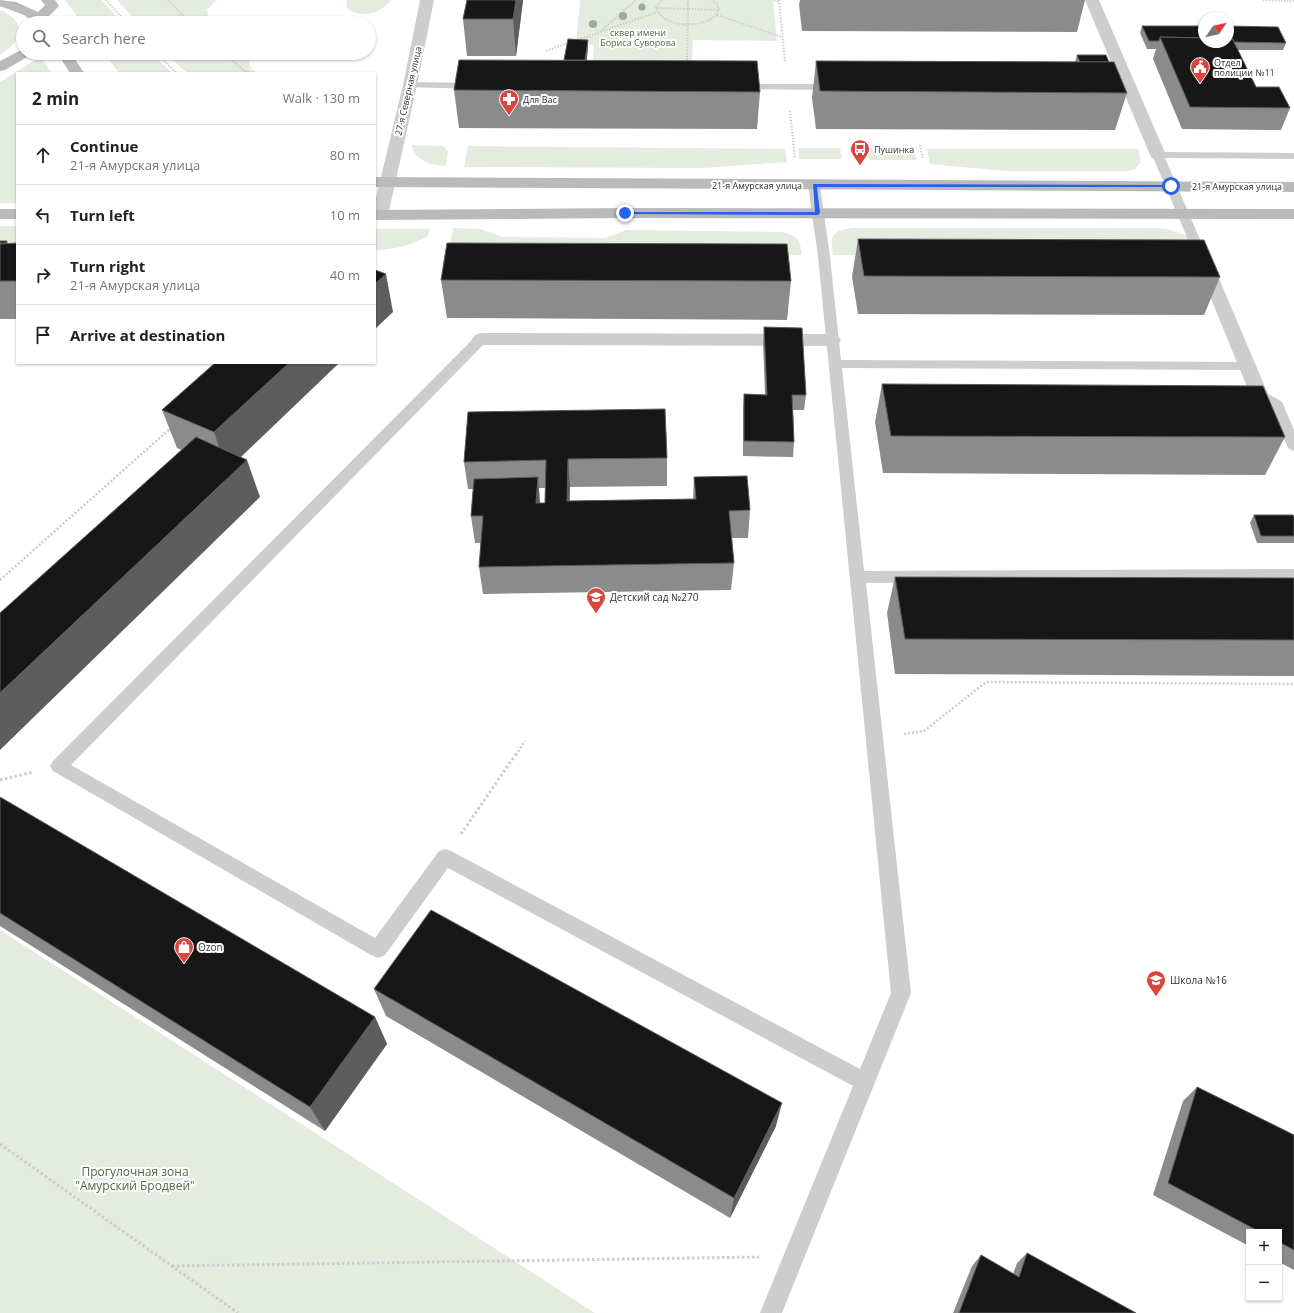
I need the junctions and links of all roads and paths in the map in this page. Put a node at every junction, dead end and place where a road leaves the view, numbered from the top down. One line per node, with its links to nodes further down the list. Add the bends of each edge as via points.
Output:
1 (48, 0): 21 (main road, via 52,6)
2 (106, 0): 22 (path)
3 (168, 0): 23 (path)
4 (427, 0): 37 (street, 27-я Северная улица)
5 (636, 0): 25 (path)
6 (662, 0): 15 (path)
7 (688, 0): 16 (path)
8 (712, 0): 17 (path)
9 (774, 0): 13 (path)
10 (1092, 0): 43 (street, via 1126,89)
11 (1263, 0): 12 (path)
12 (1294, 0)
13 (779, 1): 26 (path)
14 (0, 2): 20 (main road)
15 (656, 8): 16 (path); 18 (path)
16 (687, 9): 17 (path); 24 (path)
17 (719, 10): 19 (path)
18 (657, 12): 24 (path, via 668,21); 25 (path)
19 (717, 15): 24 (path, via 705,22); 26 (path)
20 (33, 16)
21 (44, 16)
22 (121, 16)
23 (183, 16)
24 (687, 25): 32 (path)
25 (599, 32): 27 (path)
26 (783, 38): 40 (path)
27 (546, 51)
28 (16, 58): 33 (main road)
29 (69, 60): 34 (main road)
30 (163, 60): 35 (path)
31 (232, 60): 36 (path)
32 (687, 64)
33 (0, 67)
34 (76, 72)
35 (176, 72)
36 (248, 72)
37 (410, 85): 38 (lane); 47 (street, 27-я Северная улица)
38 (489, 86)
39 (725, 87): 40 (lane)
40 (787, 87): 41 (lane); 45 (path)
41 (843, 88)
42 (920, 145): 46 (path)
43 (1158, 155): 44 (lane); 49 (lane)
44 (1294, 156)
45 (795, 161)
46 (924, 162)
47 (381, 183): 48 (main road, 21-я Амурская улица); 56 (street, 27-я Северная улица)
48 (814, 185): 49 (main road, 21-я Амурская улица); 51 (lane)
49 (1171, 186): 50 (main road, 21-я Амурская улица); 54 (lane)
50 (1294, 187)
51 (818, 213): 54 (main road); 56 (main road); 59 (lane)
52 (0, 214): 53 (main road)
53 (16, 214)
54 (1183, 214): 55 (main road); 57 (lane)
55 (1294, 214)
56 (377, 215)
57 (1202, 258): 61 (street)
58 (481, 338): 59 (street); 71 (lane)
59 (832, 340): 60 (lane)
60 (834, 364): 61 (lane); 66 (lane)
61 (1247, 366): 62 (street)
62 (1259, 394): 64 (lane, via 1276,404)
63 (172, 426): 67 (path)
64 (1294, 446)
65 (1294, 575): 66 (lane)
66 (857, 577): 69 (lane)
67 (0, 580)
68 (1294, 684): 69 (path, via 986,682 924,731)
69 (874, 737): 74 (lane, via 901,993)
70 (524, 741): 73 (path)
71 (59, 766): 72 (path); 73 (lane, via 378,949)
72 (0, 780)
73 (446, 857): 74 (lane)
74 (865, 1082): 76 (lane)
75 (0, 1144): 77 (path)
76 (794, 1256): 77 (path); 79 (lane)
77 (172, 1266): 78 (path)
78 (238, 1313)
79 (771, 1313)

